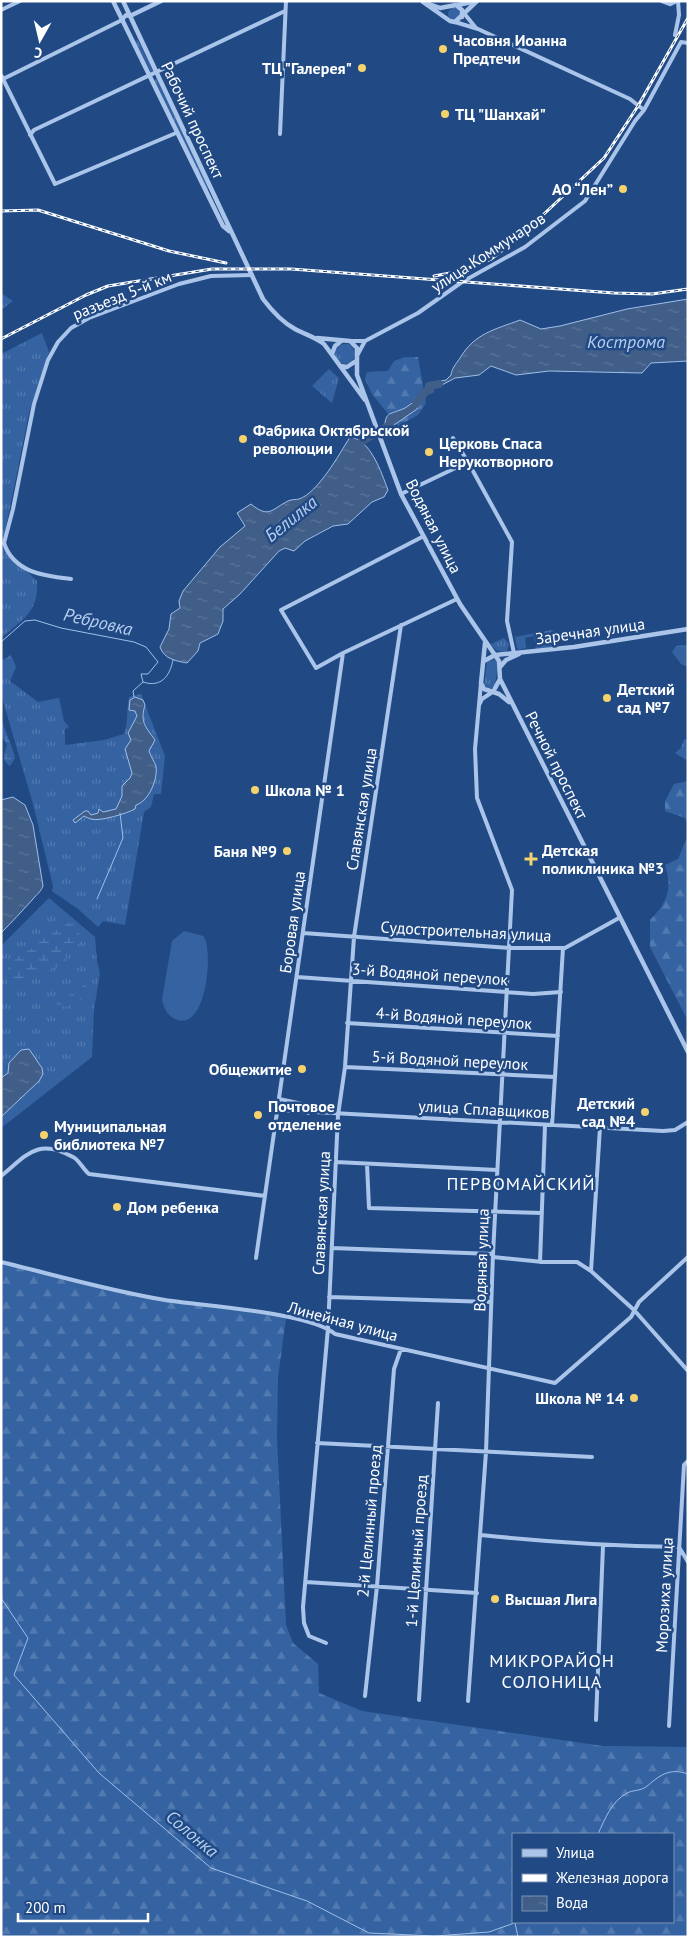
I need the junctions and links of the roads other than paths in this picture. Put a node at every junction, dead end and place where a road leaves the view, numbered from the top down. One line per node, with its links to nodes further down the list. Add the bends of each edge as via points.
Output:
1 (20, 1): 12 (street)
2 (113, 1): 17 (street, Рабочий проспект)
3 (123, 1): 15 (street, Рабочий проспект)
4 (161, 1): 15 (street)
5 (286, 1): 13 (street)
6 (477, 1): 10 (street); 14 (street)
7 (662, 1): 8 (street, via 670,4)
8 (677, 1): 20 (street, via 679,15)
9 (422, 2): 11 (street); 16 (street)
10 (454, 4): 11 (street); 14 (street)
11 (447, 8): 16 (street)
12 (1, 10)
13 (285, 11): 22 (street); 28 (street)
14 (463, 15): 18 (street); 19 (street)
15 (131, 18): 17 (street, via 123,16); 17 (street, via 131,25); 22 (street, Рабочий проспект)
16 (447, 19): 18 (street)
17 (123, 22): 23 (street, Рабочий проспект); 24 (street)
18 (455, 22): 19 (street)
19 (478, 29): 25 (street, via 630,98)
20 (675, 35)
21 (688, 43): 25 (street, улица Коммунаров, via 681,42)
22 (157, 72): 23 (street); 29 (street, Рабочий проспект, via 229,223)
23 (149, 76): 26 (street, Рабочий проспект); 27 (street)
24 (2, 77): 27 (street)
25 (644, 110): 33 (street, улица Коммунаров, via 585,201 525,247 462,282 418,313)
26 (176, 133): 27 (street, via 55,184); 29 (street, Рабочий проспект, via 223,226)
27 (30, 134)
28 (280, 134)
29 (229, 231): 30 (street, Рабочий проспект)
30 (252, 275): 31 (street, Рабочий проспект, via 263,299 279,318 296,330); 44 (street, разъезд 5-й км, via 211,276 179,284 89,318 58,342 48,360 26,435 4,543 14,560 34,574)
31 (316, 337): 32 (street); 35 (street, Рабочий проспект)
32 (341, 341): 34 (street); 35 (street)
33 (365, 341): 34 (street); 36 (street)
34 (350, 342): 36 (street)
35 (332, 354): 38 (street)
36 (358, 354): 37 (street)
37 (356, 361): 38 (street, via 347,367); 39 (street, via 356,375)
38 (340, 366): 39 (street)
39 (365, 400): 42 (street, Водяная улица)
40 (453, 438): 41 (street)
41 (468, 462): 42 (street); 50 (street, via 512,542 507,621)
42 (401, 494): 43 (street, Водяная улица)
43 (422, 537): 45 (street, Водяная улица); 49 (street, via 282,610 316,668)
44 (72, 579)
45 (457, 599): 46 (street); 48 (street, Водяная улица)
46 (401, 625): 49 (street); 62 (street, Славянская улица)
47 (688, 629): 51 (street, Заречная улица)
48 (485, 643): 52 (street, Водяная улица); 53 (street)
49 (343, 653): 61 (street, Боровая улица)
50 (514, 653): 51 (street, Заречная улица); 52 (street, Заречная улица)
51 (520, 653): 54 (street)
52 (495, 655): 53 (street); 54 (street, Водяная улица)
53 (484, 661): 56 (street)
54 (500, 667): 55 (street)
55 (500, 679): 57 (street); 58 (street, Речной проспект)
56 (481, 683): 57 (street, via 484,689); 59 (street, Водяная улица)
57 (492, 692): 58 (street); 59 (street)
58 (511, 704): 60 (street, Речной проспект)
59 (478, 707): 63 (street, Водяная улица, via 474,749 477,798 512,890)
60 (620, 918): 64 (street, Судостроительная улица); 72 (street, Речной проспект)
61 (303, 933): 62 (street, Судостроительная улица); 65 (street, Боровая улица)
62 (354, 937): 63 (street, Судостроительная улица); 66 (street, Славянская улица)
63 (510, 948): 64 (street, Судостроительная улица); 67 (street, Водяная улица)
64 (563, 948): 68 (street)
65 (297, 976): 66 (street, 3-й Водяной переулок); 76 (street, Боровая улица)
66 (350, 981): 67 (street, 3-й Водяной переулок); 69 (street, Славянская улица)
67 (507, 992): 68 (street, 3-й Водяной переулок); 70 (street, Водяная улица)
68 (561, 992): 71 (street)
69 (347, 1023): 70 (street, 4-й Водяной переулок); 73 (street, Славянская улица)
70 (506, 1034): 71 (street, 4-й Водяной переулок); 74 (street, Водяная улица)
71 (558, 1036): 75 (street)
72 (688, 1052)
73 (345, 1067): 74 (street, 5-й Водяной переулок); 79 (street, Славянская улица)
74 (504, 1076): 75 (street, 5-й Водяной переулок); 81 (street, Водяная улица)
75 (555, 1077): 83 (street)
76 (279, 1099): 77 (street, Боровая улица); 78 (street, via 304,1103)
77 (278, 1110): 78 (street, улица Сплавщиков); 89 (street, Боровая улица)
78 (308, 1113): 79 (street, улица Сплавщиков)
79 (338, 1115): 81 (street, улица Сплавщиков); 85 (street, Славянская улица)
80 (688, 1122): 84 (street, улица Сплавщиков, via 675,1130 663,1131)
81 (499, 1123): 82 (street, улица Сплавщиков); 87 (street, Водяная улица)
82 (546, 1125): 83 (street, улица Сплавщиков); 91 (street)
83 (552, 1125): 84 (street, улица Сплавщиков)
84 (600, 1127): 98 (street)
85 (336, 1162): 86 (street); 92 (street, Славянская улица)
86 (368, 1164): 87 (street); 90 (street, via 369,1208)
87 (497, 1170): 90 (street, Водяная улица)
88 (1, 1176): 89 (street, via 36,1148 47,1148 75,1158 89,1174)
89 (266, 1196): 95 (street, Боровая улица)
90 (495, 1212): 91 (street); 93 (street, Водяная улица)
91 (542, 1213): 97 (street)
92 (332, 1248): 93 (street); 99 (street, Славянская улица)
93 (493, 1256): 97 (street); 100 (street, Водяная улица)
94 (688, 1257): 101 (street, Линейная улица)
95 (256, 1258)
96 (1, 1262): 102 (street, Линейная улица, via 164,1300 240,1309)
97 (540, 1262): 98 (street, via 577,1262)
98 (591, 1271): 101 (street)
99 (329, 1297): 100 (street); 102 (street, Славянская улица)
100 (491, 1302): 104 (street, Водяная улица)
101 (634, 1310): 104 (street, Линейная улица, via 631,1317 555,1383); 105 (street)
102 (328, 1328): 103 (street, Линейная улица, via 335,1334); 107 (street, Славянская улица)
103 (401, 1349): 104 (street, Линейная улица); 108 (street, 2-й Целинный проезд, via 394,1369)
104 (490, 1369): 110 (street, Водяная улица)
105 (688, 1371)
106 (438, 1403): 109 (street, 1-й Целинный проезд)
107 (317, 1443): 108 (street); 117 (street, Славянская улица)
108 (387, 1448): 109 (street); 118 (street, 2-й Целинный проезд)
109 (435, 1450): 110 (street); 119 (street, 1-й Целинный проезд)
110 (486, 1452): 111 (street); 113 (street, Водяная улица)
111 (592, 1456)
112 (688, 1461): 115 (street, Морозиха улица, via 684,1465)
113 (481, 1536): 114 (street); 120 (street, Водяная улица)
114 (603, 1546): 115 (street); 125 (street)
115 (679, 1547): 116 (street); 126 (street, Морозиха улица)
116 (688, 1562)
117 (306, 1582): 118 (street); 121 (street, Славянская улица, via 304,1623 309,1636)
118 (376, 1586): 119 (street); 122 (street, 2-й Целинный проезд)
119 (426, 1589): 120 (street); 123 (street, 1-й Целинный проезд)
120 (477, 1593): 124 (street, Водяная улица)
121 (326, 1644)
122 (365, 1696)
123 (419, 1700)
124 (468, 1701)
125 (596, 1720)
126 (669, 1726)

